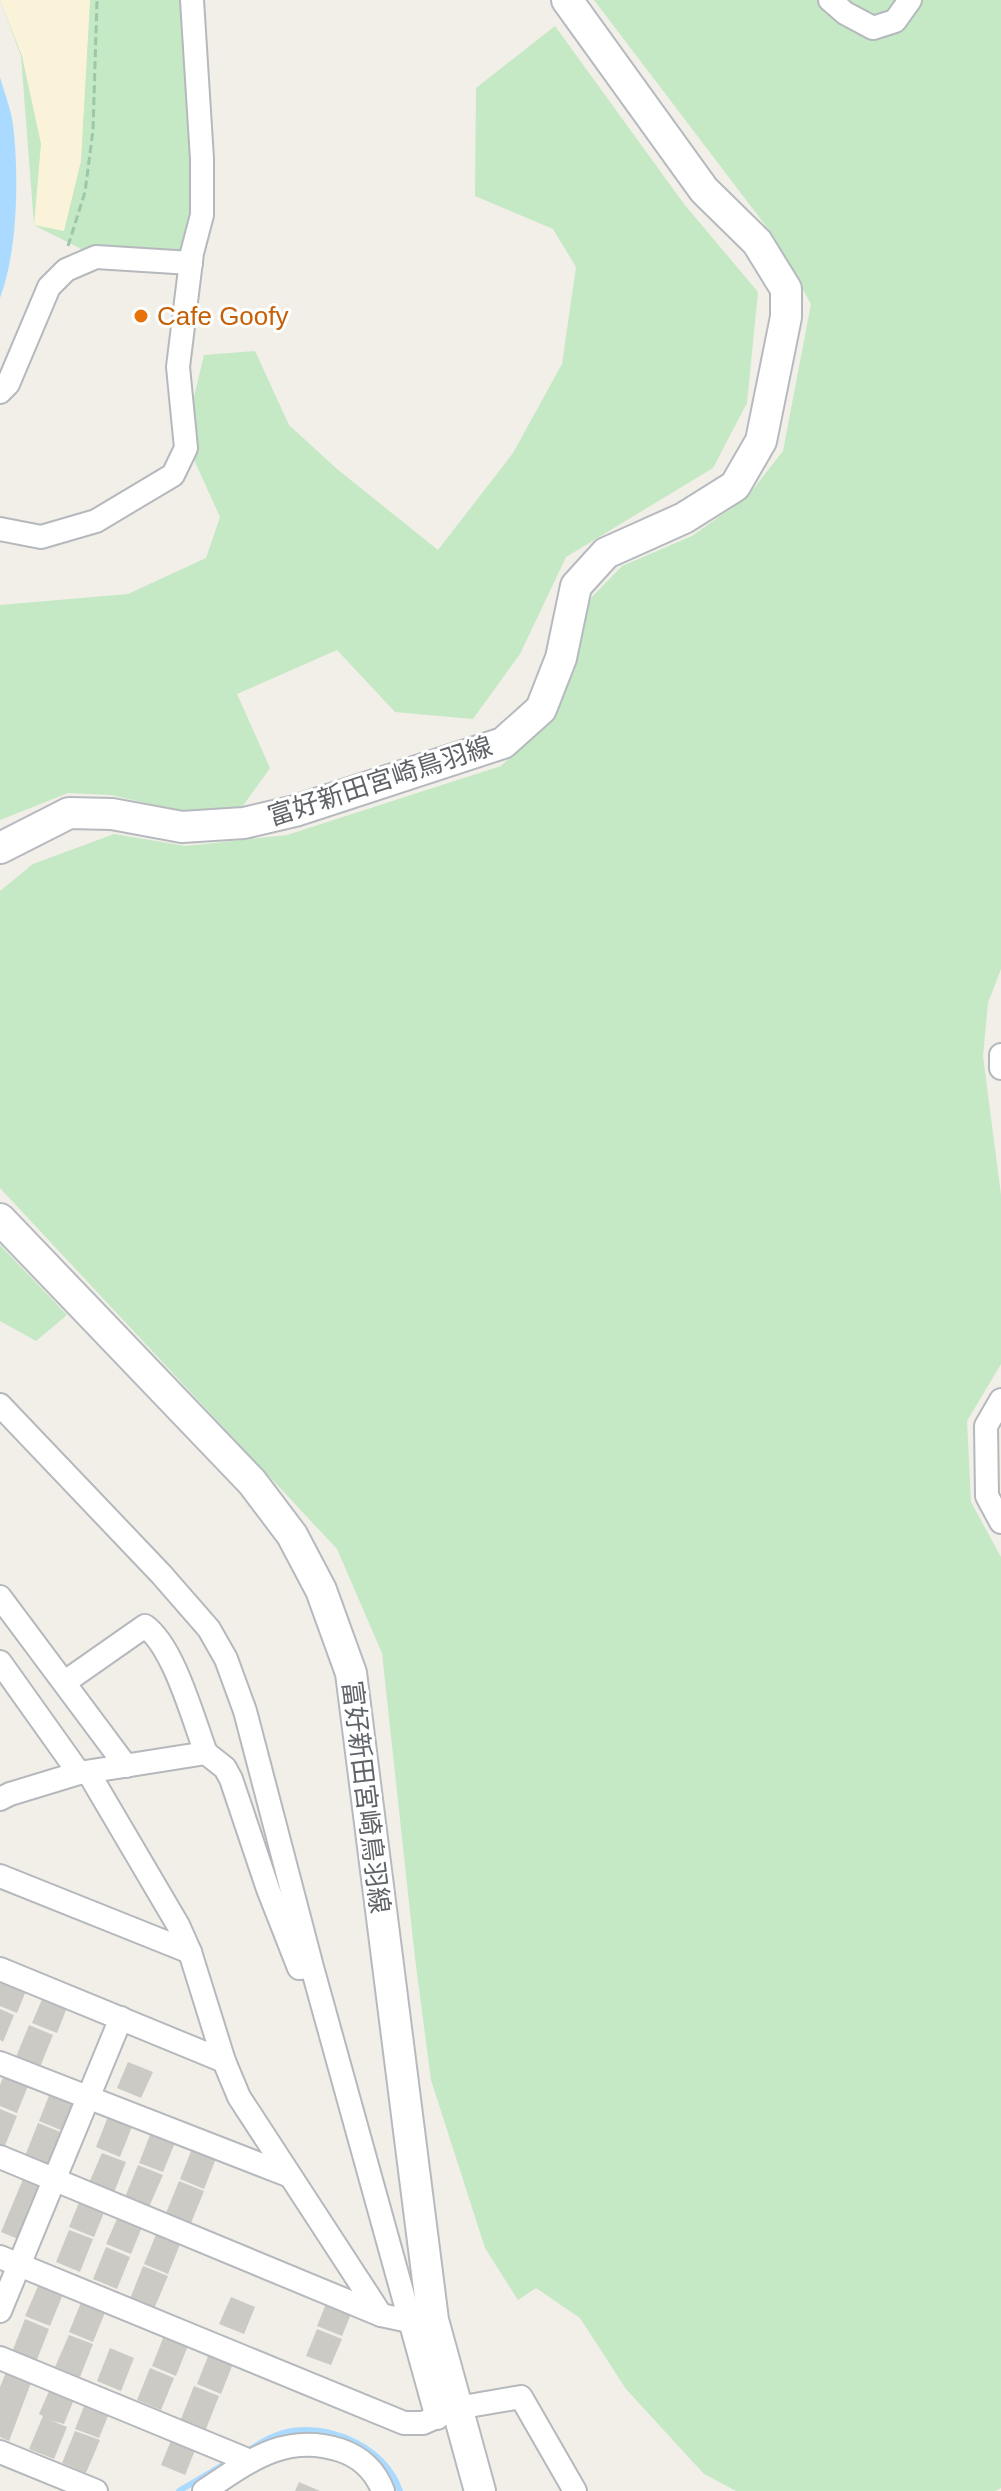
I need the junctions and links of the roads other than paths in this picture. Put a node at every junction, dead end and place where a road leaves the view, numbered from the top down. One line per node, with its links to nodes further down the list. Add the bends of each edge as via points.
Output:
1 (192, 0): 5 (street, via 202,215)
2 (567, 0): 8 (main road, 富好新田宮崎鳥羽線, via 704,190 757,242 786,289 786,317 761,441 735,486 684,518 606,553 576,586 561,658 541,709 503,743 244,823 182,827 112,814 69,813)
3 (830, 0): 4 (street, via 873,28 895,21)
4 (910, 0)
5 (191, 263): 6 (street, via 96,257 66,270 49,287); 7 (street, via 178,367 186,448 173,475 96,521 41,537)
6 (0, 392)
7 (0, 529)
8 (0, 848)
9 (1001, 1055): 10 (street)
10 (1001, 1068)
11 (0, 1219): 38 (main road, 富好新田宮崎鳥羽線, via 252,1482 292,1535 321,1590 351,1673)
12 (1001, 1400): 14 (street, via 986,1426 987,1496)
13 (0, 1405): 24 (street, via 219,1642 245,1711)
14 (1001, 1522)
15 (0, 1597): 17 (street)
16 (0, 1662): 20 (street)
17 (65, 1682): 18 (street, via 145,1626 171,1660); 19 (street)
18 (206, 1753): 19 (street); 24 (street, via 231,1779 299,1968)
19 (126, 1766): 20 (street)
20 (83, 1773): 21 (street); 23 (street)
21 (3, 1791)
22 (0, 1876): 23 (street)
23 (190, 1952): 27 (street)
24 (312, 1967): 36 (street)
25 (0, 1969): 26 (street)
26 (121, 2018): 27 (street); 29 (street)
27 (224, 2061): 31 (street, via 239,2097)
28 (0, 2063): 29 (street)
29 (88, 2099): 31 (street); 32 (street)
30 (0, 2157): 32 (street)
31 (290, 2176): 35 (street)
32 (54, 2180): 33 (street); 35 (street)
33 (10, 2261): 34 (street); 38 (street, via 404,2423 423,2423)
34 (0, 2311)
35 (381, 2315): 36 (street)
36 (409, 2321): 38 (street)
37 (0, 2358): 40 (street)
38 (447, 2413): 44 (main road, 富好新田宮崎鳥羽線); 45 (street, via 521,2397)
39 (0, 2452): 41 (street)
40 (241, 2457): 42 (street); 43 (street, via 309,2443 328,2446 366,2463)
41 (96, 2491)
42 (204, 2491)
43 (383, 2491)
44 (480, 2491)
45 (575, 2491)

